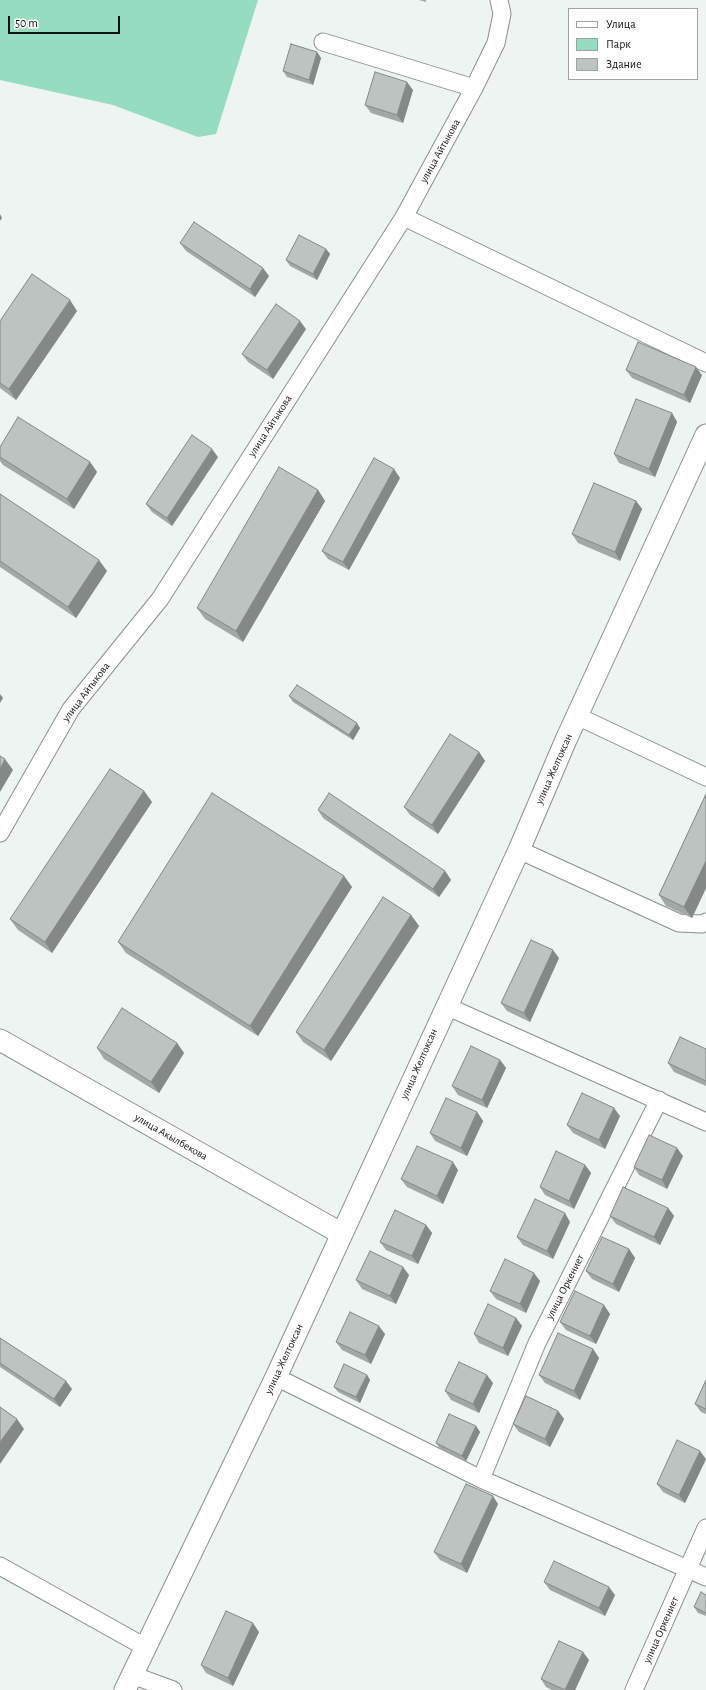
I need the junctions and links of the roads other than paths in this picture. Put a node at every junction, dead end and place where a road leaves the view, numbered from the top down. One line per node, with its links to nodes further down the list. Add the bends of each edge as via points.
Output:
1 (498, 0): 3 (street, улица Айтыкова, via 502,14 496,43)
2 (323, 42): 3 (street)
3 (474, 88): 4 (street, улица Айтыкова)
4 (404, 217): 5 (street); 9 (street, улица Айтыкова, via 160,599 71,709)
5 (706, 363)
6 (706, 435): 7 (street, улица Желтоксан)
7 (577, 716): 8 (street); 10 (street, улица Желтоксан)
8 (706, 777)
9 (0, 833)
10 (519, 850): 11 (street, via 679,923); 12 (street, улица Желтоксан)
11 (706, 922)
12 (446, 1006): 14 (street); 16 (street, улица Желтоксан)
13 (0, 1040): 16 (street, улица Акылбекова)
14 (658, 1100): 15 (street); 18 (street, улица Оркениет, via 537,1343)
15 (706, 1122)
16 (342, 1234): 17 (street, улица Желтоксан)
17 (276, 1377): 18 (street); 23 (street, улица Желтоксан)
18 (481, 1479): 21 (street)
19 (706, 1528): 21 (street, улица Оркениет)
20 (0, 1566): 23 (street)
21 (688, 1570): 22 (street); 26 (street, улица Оркениет)
22 (706, 1577)
23 (145, 1647): 24 (street, улица Желтоксан)
24 (129, 1683): 25 (street)
25 (173, 1690)
26 (634, 1690)

